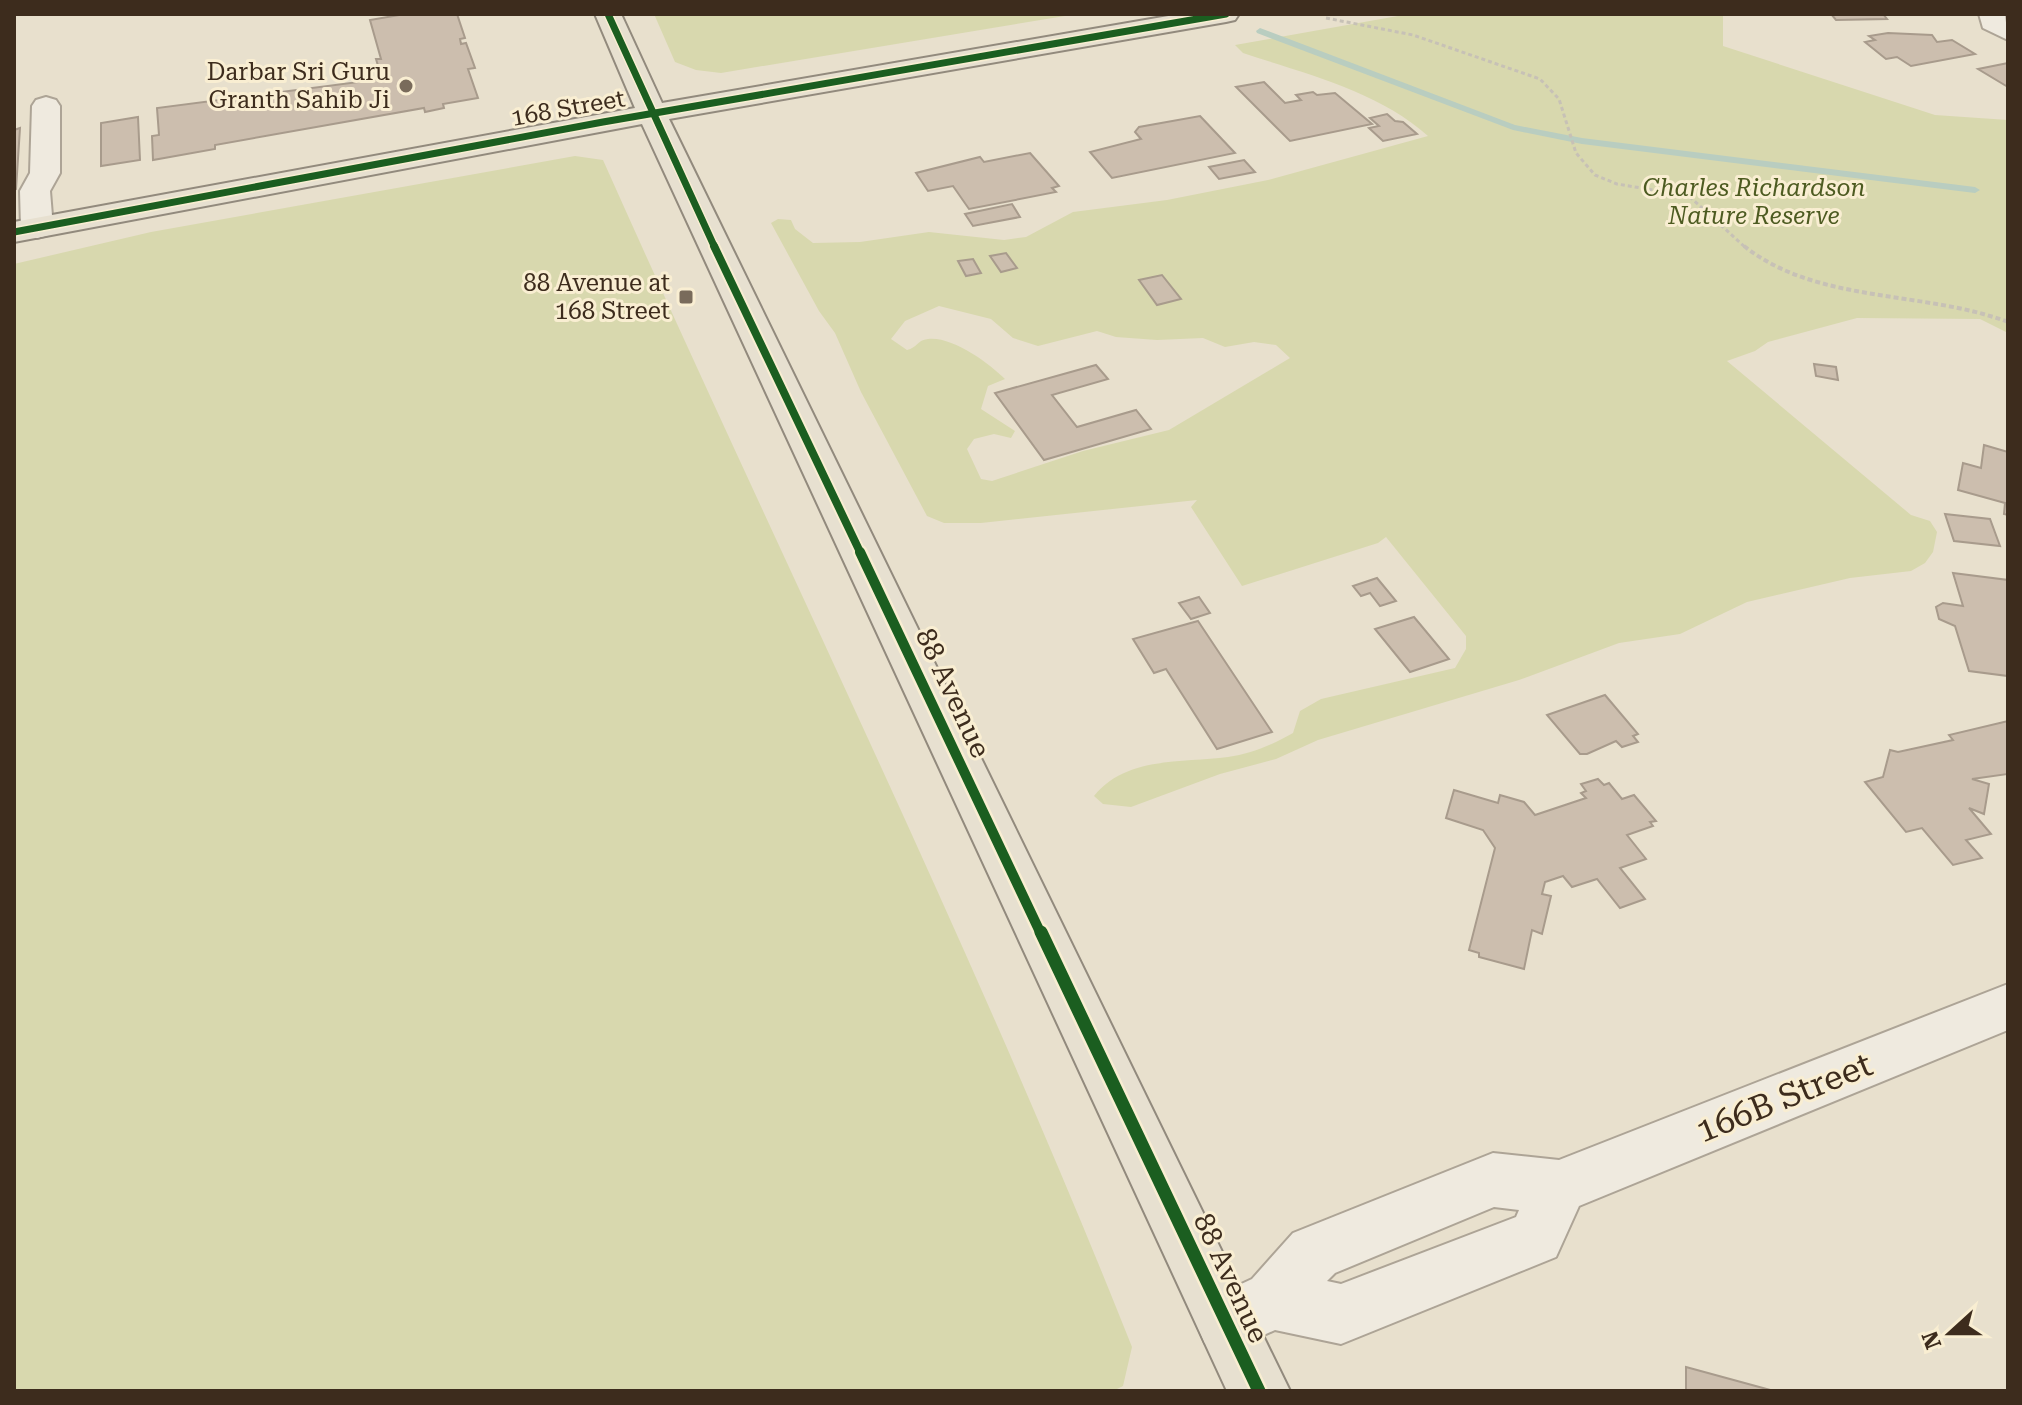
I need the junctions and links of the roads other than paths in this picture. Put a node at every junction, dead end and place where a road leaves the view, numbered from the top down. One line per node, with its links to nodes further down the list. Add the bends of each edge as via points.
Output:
1 (608, 14): 6 (main road, 88 Avenue)
2 (1226, 14): 6 (main road, 168 Street)
3 (1992, 14): 4 (street, via 1992,22)
4 (2008, 32)
5 (28, 109): 7 (street, via 45,173)
6 (652, 114): 7 (main road, 168 Street); 10 (main road, 88 Avenue)
7 (25, 230)
8 (2008, 1007): 9 (street, 166B Street)
9 (1559, 1187): 10 (street, 166B Street, via 1493,1180 1314,1253); 10 (street, via 1536,1237 1341,1314)
10 (1249, 1311): 11 (main road, 88 Avenue)
11 (1259, 1391)

